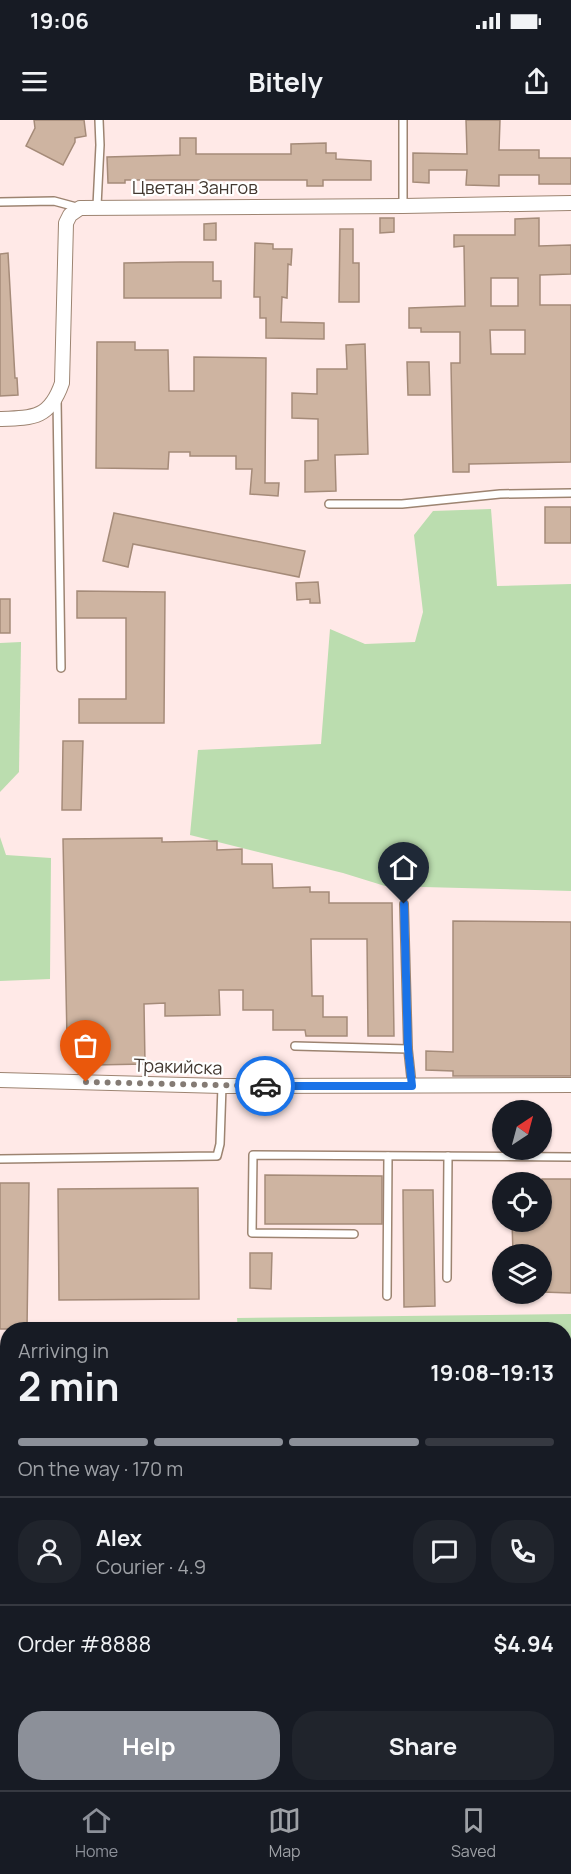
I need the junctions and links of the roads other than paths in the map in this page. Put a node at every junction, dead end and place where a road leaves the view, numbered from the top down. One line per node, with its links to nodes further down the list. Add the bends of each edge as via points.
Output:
1 (99, 120): 5 (lane)
2 (403, 120): 6 (lane)
3 (0, 202): 7 (lane, via 54,201)
4 (571, 203): 6 (street, Цветан Зангов)
5 (97, 206): 6 (street, Цветан Зангов); 7 (street, Цветан Зангов)
6 (403, 206)
7 (80, 207): 8 (street, via 66,223 62,383)
8 (57, 397): 9 (street, via 38,415); 12 (lane)
9 (0, 419)
10 (571, 493): 11 (lane, via 500,494 402,504)
11 (329, 504)
12 (61, 668)
13 (404, 904): 15 (lane)
14 (295, 1046): 15 (lane)
15 (408, 1049): 19 (lane)
16 (0, 1080): 18 (street, Тракийска)
17 (571, 1085): 19 (street, Тракийска)
18 (222, 1086): 19 (street, Тракийска); 23 (lane, via 217,1156)
19 (412, 1086)
20 (388, 1156): 21 (lane); 24 (lane, via 253,1155 252,1233); 26 (lane)
21 (448, 1156): 22 (lane); 25 (lane)
22 (571, 1157)
23 (0, 1159)
24 (354, 1234)
25 (447, 1278)
26 (387, 1296)

